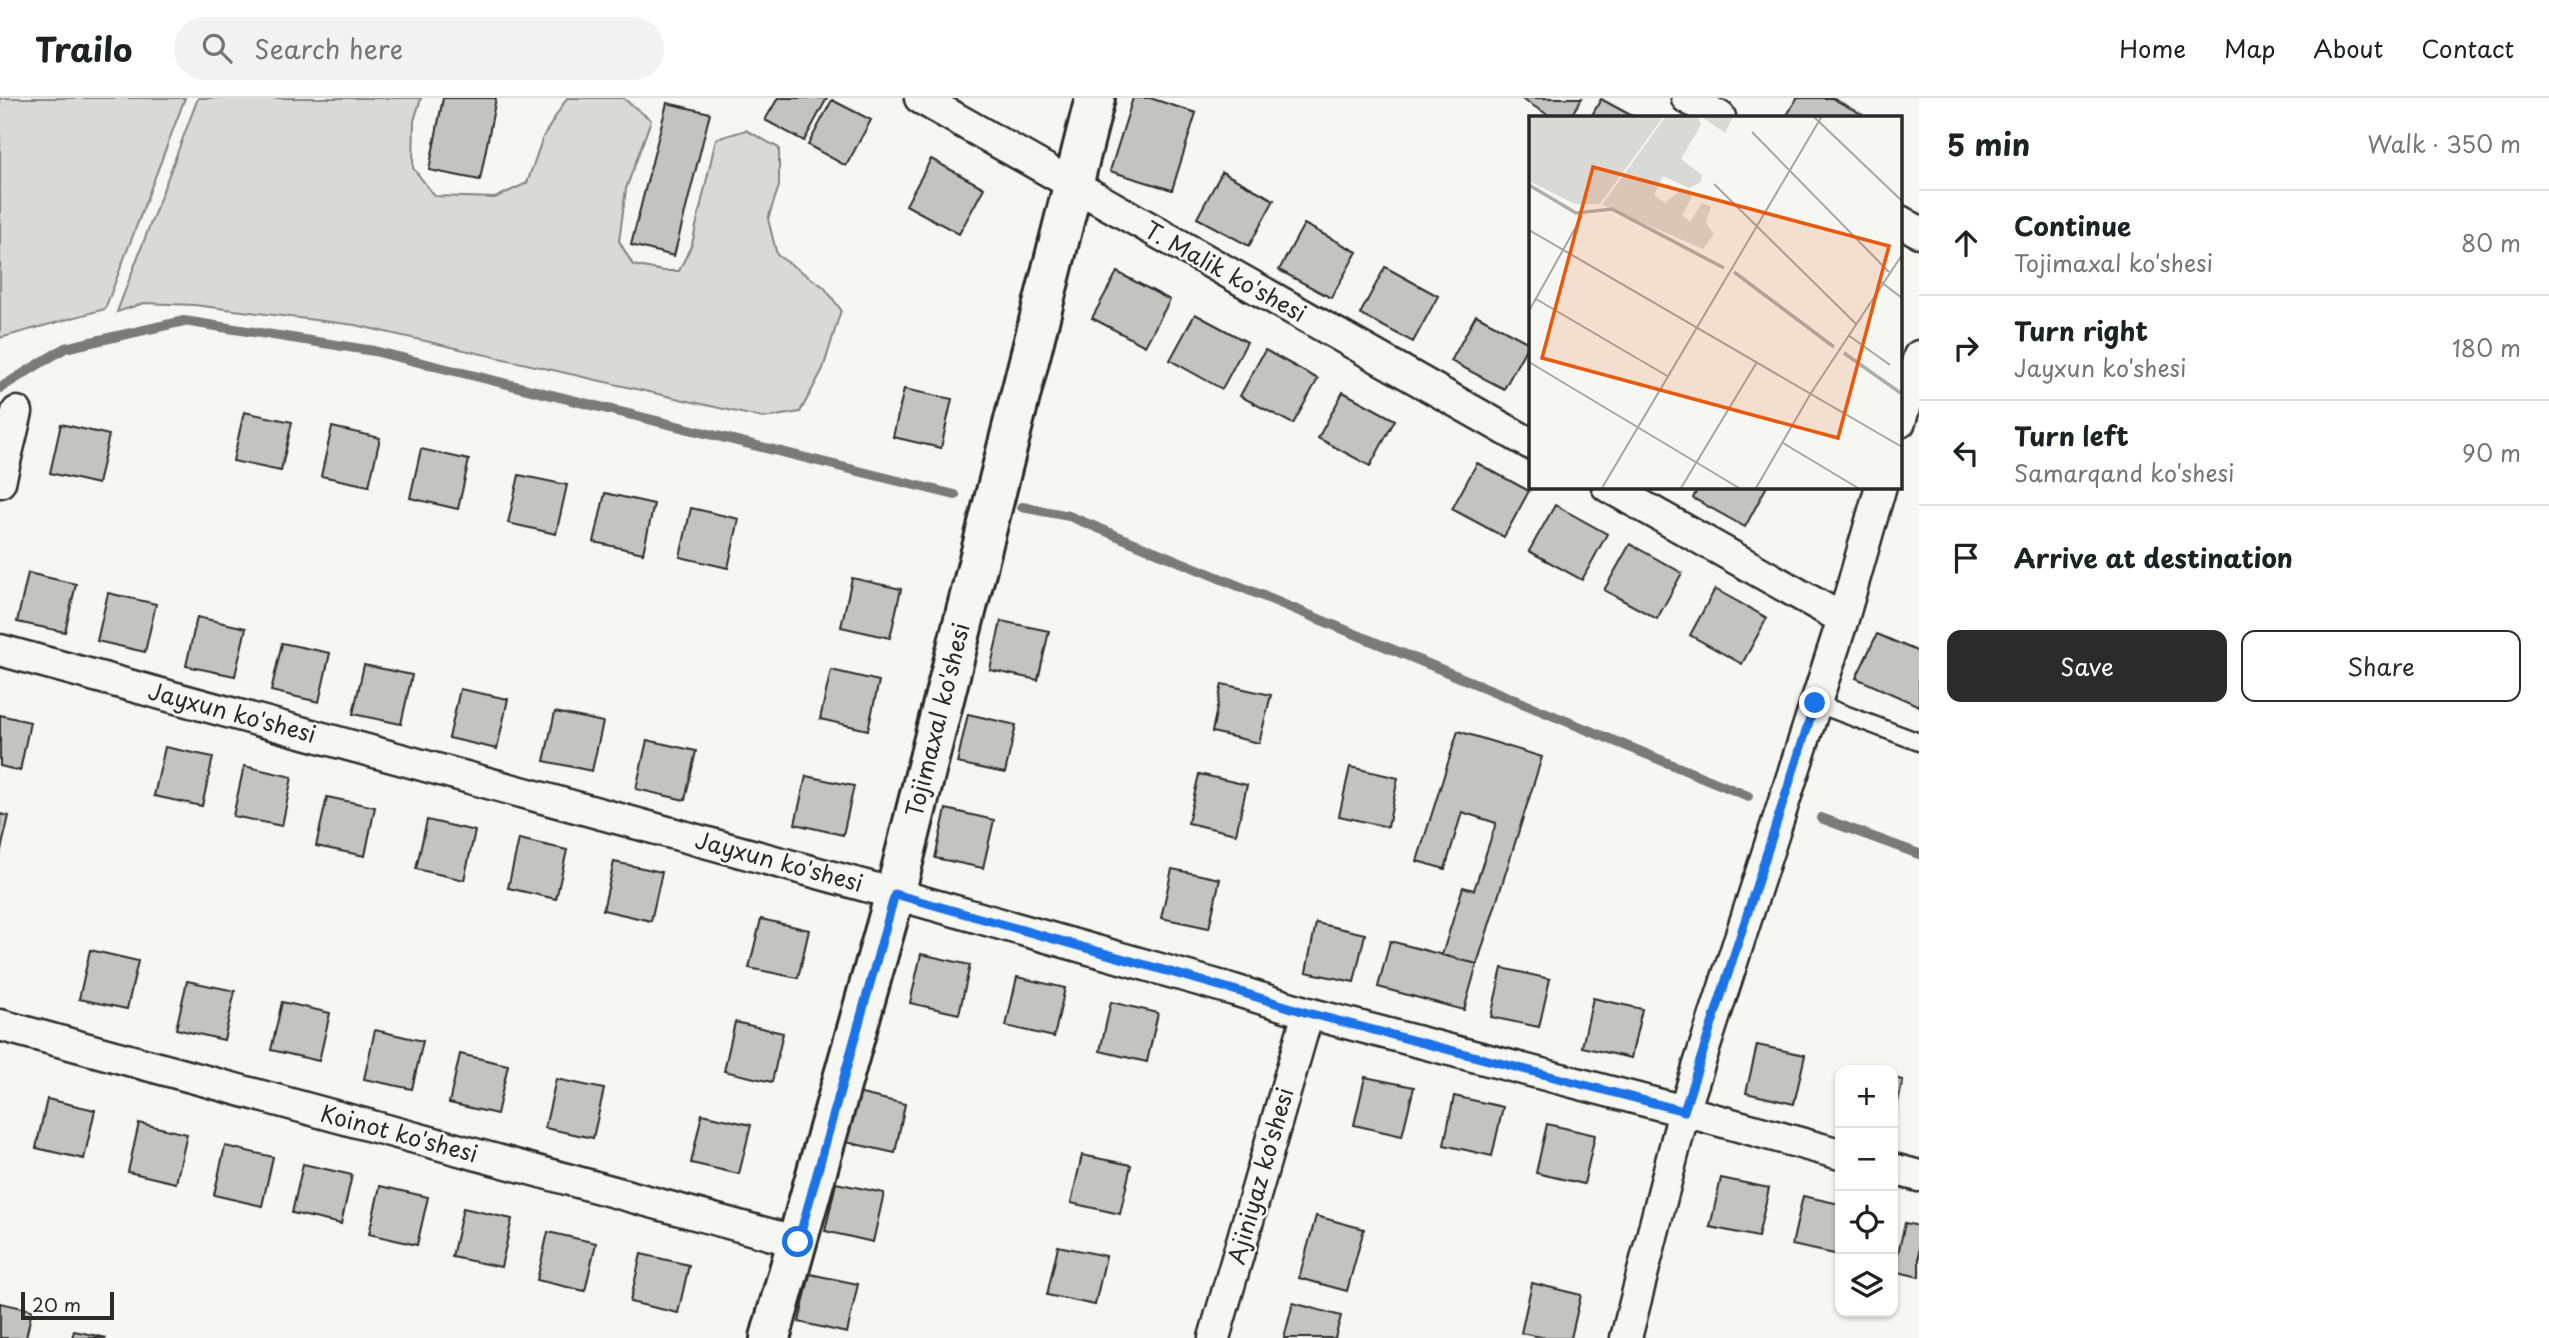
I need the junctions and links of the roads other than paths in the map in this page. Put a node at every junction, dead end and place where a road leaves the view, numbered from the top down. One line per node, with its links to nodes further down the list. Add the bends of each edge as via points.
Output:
1 (920, 98): 5 (street, T. Malik ko'shesi)
2 (1095, 98): 5 (street, Tojimaxal ko'shesi)
3 (1686, 98): 4 (street)
4 (1718, 116)
5 (1072, 186): 11 (street, T. Malik ko'shesi); 19 (street, Tojimaxal ko'shesi)
6 (1902, 221): 7 (street)
7 (1919, 232)
8 (1919, 356): 10 (street)
9 (17, 412): 12 (street)
10 (1902, 415)
11 (1529, 443)
12 (0, 482)
13 (1611, 488): 15 (street)
14 (1880, 488): 15 (street)
15 (1843, 619): 17 (street)
16 (0, 650): 19 (street, Jayxun ko'shesi)
17 (1815, 703): 18 (lane); 22 (street)
18 (1919, 742)
19 (895, 894): 20 (street, Jayxun ko'shesi); 26 (street, Tojimaxal ko'shesi)
20 (1308, 1013): 22 (street, Jayxun ko'shesi); 28 (street, Ajiniyaz ko'shesi)
21 (0, 1025): 26 (street, Koinot ko'shesi)
22 (1684, 1111): 23 (street, Jayxun ko'shesi); 29 (street)
23 (1835, 1153)
24 (1898, 1170): 25 (street)
25 (1919, 1176)
26 (798, 1242): 27 (street, Tojimaxal ko'shesi)
27 (770, 1338)
28 (1214, 1338)
29 (1626, 1338)

